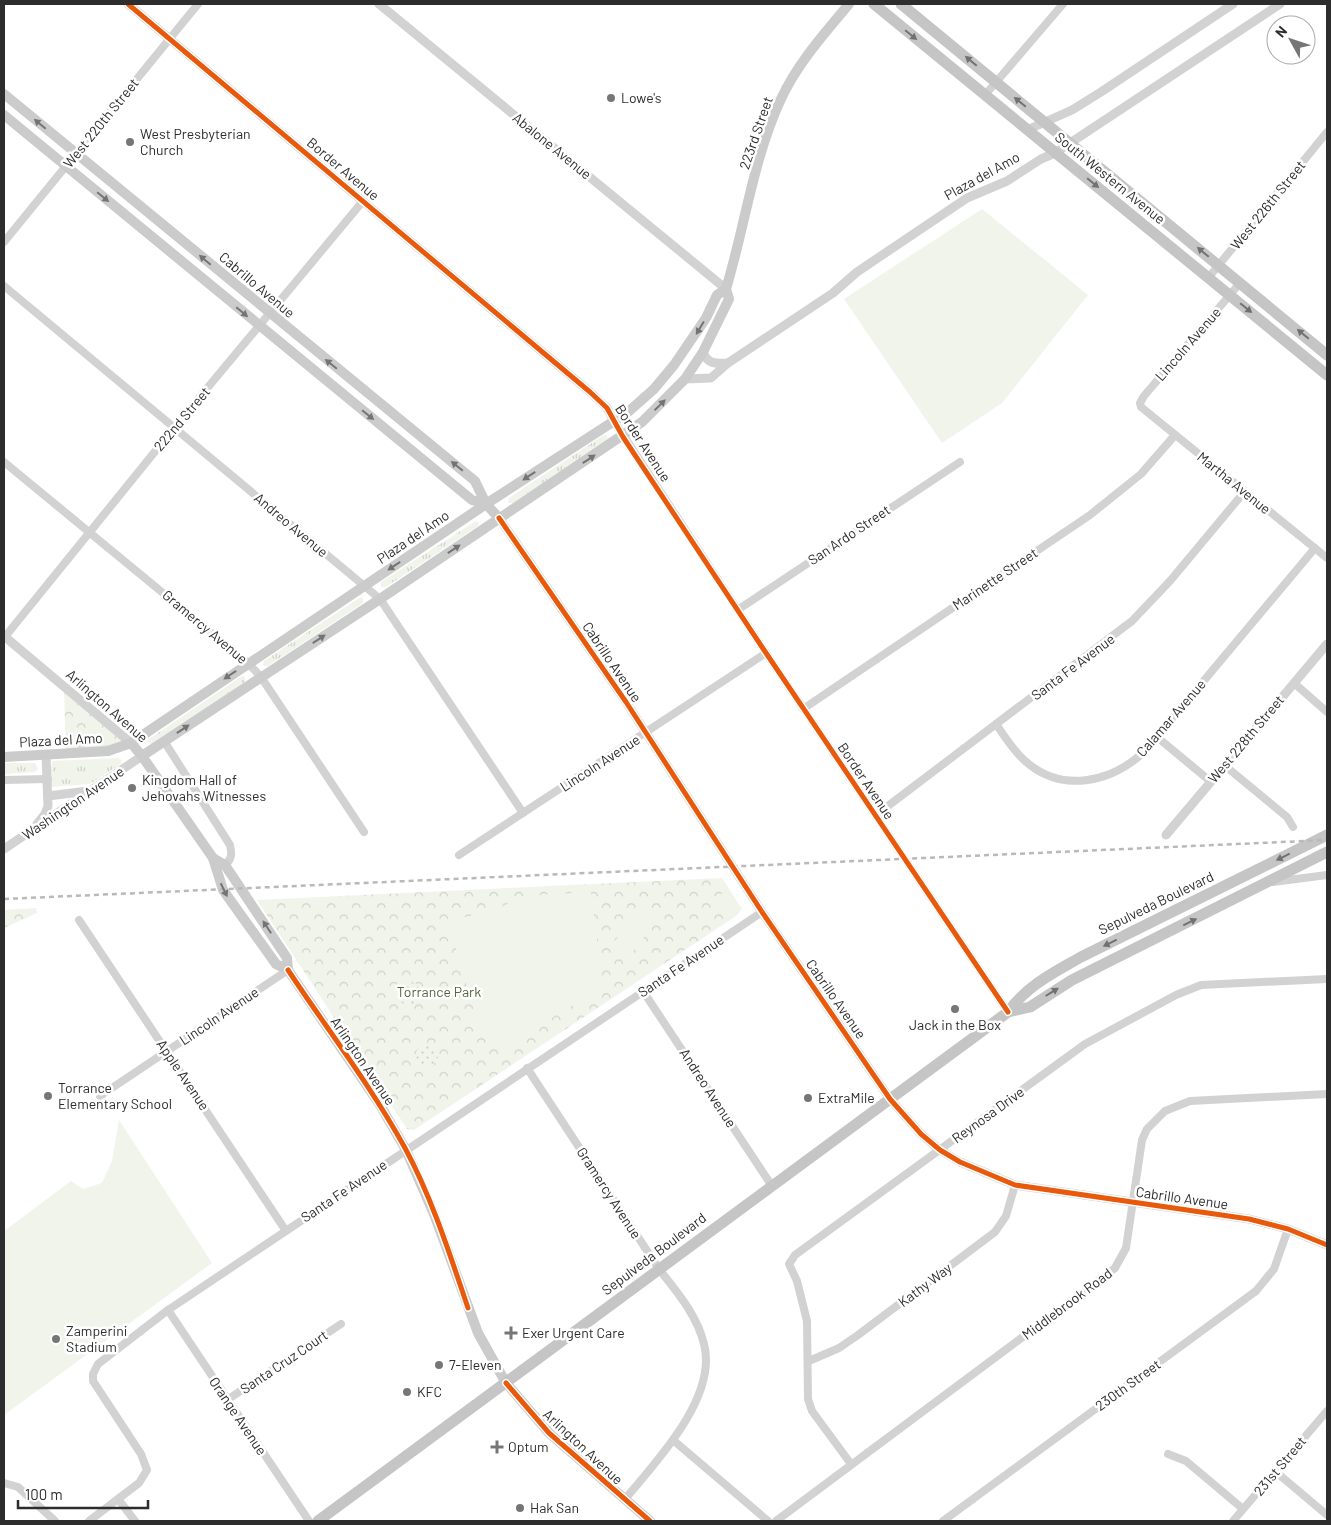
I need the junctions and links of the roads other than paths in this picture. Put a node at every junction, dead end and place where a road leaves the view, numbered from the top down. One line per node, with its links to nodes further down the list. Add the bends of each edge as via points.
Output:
1 (128, 4): 10 (street, Border Avenue)
2 (198, 4): 10 (street, West 220th Street)
3 (378, 4): 28 (street, Abalone Avenue)
4 (849, 4): 28 (main road, 223rd Street, via 792,78 769,126)
5 (874, 4): 13 (main road, South Western Avenue, one-way to 13)
6 (901, 4): 11 (main road, South Western Avenue, one-way to 6)
7 (1063, 4): 11 (street)
8 (1233, 4): 15 (street, via 1101,92)
9 (1280, 4): 18 (street, Plaza del Amo)
10 (170, 38): 20 (street, West 220th Street); 22 (street, Border Avenue)
11 (996, 82): 13 (street); 15 (main road, South Western Avenue, one-way to 11)
12 (4, 94): 20 (main road, Cabrillo Avenue, one-way to 12)
13 (985, 95): 16 (main road, South Western Avenue)
14 (4, 115): 21 (main road, Cabrillo Avenue)
15 (1044, 122): 16 (street); 18 (main road, South Western Avenue)
16 (1027, 130): 19 (main road, South Western Avenue)
17 (1327, 132): 24 (street, West 226th Street)
18 (1071, 142): 19 (street, Plaza del Amo); 24 (main road, South Western Avenue, one-way to 18)
19 (1055, 153): 25 (main road, South Western Avenue, one-way to 25); 34 (street, Plaza del Amo, via 1007,181 968,198)
20 (76, 154): 21 (street, West 220th Street); 30 (main road, Cabrillo Avenue, one-way to 20)
21 (66, 166): 23 (street, West 220th Street); 31 (main road, Cabrillo Avenue, one-way to 31)
22 (364, 201): 30 (street, 222nd Street); 38 (street, Border Avenue, via 590,392)
23 (4, 242)
24 (1219, 266): 25 (street, West 226th Street); 26 (main road, South Western Avenue)
25 (1209, 277): 29 (main road, South Western Avenue)
26 (1240, 283): 29 (street, Lincoln Avenue); 33 (main road, South Western Avenue, one-way to 26)
27 (4, 286): 39 (street, Andreo Avenue)
28 (726, 289): 32 (main road, via 729,299); 38 (main road, Plaza del Amo, one-way to 38, via 717,295 706,318 674,365 643,400)
29 (1230, 295): 35 (main road, South Western Avenue, one-way to 35); 37 (street, Lincoln Avenue, via 1144,396)
30 (270, 314): 31 (street, 222nd Street); 45 (main road, Cabrillo Avenue, one-way to 30, via 475,482)
31 (260, 326): 39 (street, 222nd Street); 45 (main road, Cabrillo Avenue, one-way to 45, via 472,500)
32 (702, 352): 34 (street, via 716,364); 36 (main road)
33 (1327, 355)
34 (728, 363): 36 (street, Plaza del Amo, via 711,378)
35 (1327, 375)
36 (685, 378): 41 (main road, one-way to 36)
37 (1141, 407): 40 (street, Martha Avenue)
38 (614, 420): 41 (street, Border Avenue); 45 (main road, Plaza del Amo, one-way to 45)
39 (174, 428): 47 (street, 222nd Street); 50 (street, Andreo Avenue)
40 (1175, 436): 44 (street, Martha Avenue); 59 (street, Marinette Street, via 1141,474 1104,505)
41 (623, 437): 46 (main road, one-way to 41); 52 (street, Border Avenue)
42 (4, 462): 47 (street, Gramercy Avenue)
43 (960, 462): 52 (street, San Ardo Street)
44 (1245, 491): 48 (street, Martha Avenue); 61 (street, Santa Fe Avenue, via 1132,621)
45 (486, 504): 46 (main road, Cabrillo Avenue); 50 (main road, Plaza del Amo, one-way to 50)
46 (499, 518): 51 (main road, one-way to 46); 62 (street, Cabrillo Avenue)
47 (90, 532): 53 (street, 222nd Street); 56 (street, Gramercy Avenue)
48 (1315, 548): 49 (street, Martha Avenue); 63 (street, Calamar Avenue)
49 (1327, 558)
50 (364, 586): 51 (street, Andreo Avenue); 56 (main road, Plaza del Amo)
51 (380, 599): 57 (main road, one-way to 51); 75 (street, Andreo Avenue)
52 (739, 609): 55 (street, Border Avenue)
53 (4, 637): 65 (street, Arlington Avenue)
54 (1327, 644): 58 (street, West 228th Street)
55 (766, 653): 59 (street, Border Avenue); 62 (street, Lincoln Avenue)
56 (248, 663): 57 (street, Gramercy Avenue); 65 (main road, Plaza del Amo, one-way to 65)
57 (260, 677): 64 (main road, one-way to 57); 78 (street, Gramercy Avenue)
58 (1294, 683): 60 (street); 69 (street, West 228th Street)
59 (803, 709): 76 (street, Border Avenue)
60 (1327, 712)
61 (996, 724): 63 (street, Calamar Avenue, via 1011,745 1036,769 1064,781 1093,781 1122,769); 76 (street, Santa Fe Avenue)
62 (646, 733): 75 (street, Lincoln Avenue); 89 (street, Cabrillo Avenue)
63 (1157, 737): 72 (street)
64 (164, 741): 67 (main road); 86 (street, Arlington Avenue, via 230,844 232,852)
65 (131, 743): 66 (main road, Plaza del Amo, via 108,751); 67 (main road, Arlington Avenue)
66 (46, 754): 68 (main road, Plaza del Amo); 70 (street)
67 (142, 756): 73 (street, Washington Avenue); 85 (main road, Arlington Avenue)
68 (4, 757)
69 (1224, 765): 72 (street, West 228th Street); 77 (street, via 1287,817)
70 (48, 779): 71 (street); 74 (street)
71 (4, 780)
72 (1210, 781): 79 (street, West 228th Street)
73 (91, 791): 74 (street); 80 (street, Washington Avenue)
74 (48, 796): 80 (street, via 46,814)
75 (523, 813): 84 (street, Lincoln Avenue)
76 (876, 815): 96 (street, Border Avenue)
77 (1293, 827)
78 (364, 832)
79 (1166, 835)
80 (24, 836): 82 (street, Washington Avenue)
81 (1327, 836): 91 (main road, Sepulveda Boulevard, one-way to 91)
82 (4, 850)
83 (1327, 852): 88 (main road, Sepulveda Boulevard)
84 (459, 855)
85 (213, 858): 86 (main road, Arlington Avenue); 93 (main road, Arlington Avenue, one-way to 93, via 223,890 276,964)
86 (225, 865): 93 (main road, Arlington Avenue, one-way to 86, via 287,958)
87 (1327, 875): 88 (street)
88 (1271, 882): 92 (main road, Sepulveda Boulevard, one-way to 88)
89 (762, 912): 95 (street, Santa Fe Avenue); 101 (street, Cabrillo Avenue)
90 (79, 920): 97 (street, Apple Avenue)
91 (1139, 928): 92 (main road); 96 (main road, Sepulveda Boulevard, one-way to 96, via 1046,977 1022,994)
92 (1146, 943): 96 (main road, Sepulveda Boulevard, one-way to 92, via 1030,1007 1072,980)
93 (288, 970): 97 (street, Lincoln Avenue); 102 (main road, Arlington Avenue, via 380,1105)
94 (1327, 979): 103 (street, Reynosa Drive, via 1189,988 1085,1044)
95 (643, 991): 98 (street, Santa Fe Avenue); 105 (street, Andreo Avenue)
96 (1008, 1012): 101 (main road, Sepulveda Boulevard)
97 (167, 1051): 100 (street, Lincoln Avenue); 108 (street, Apple Avenue)
98 (527, 1068): 102 (street, Santa Fe Avenue); 110 (street, Gramercy Avenue)
99 (1327, 1094): 106 (street, Middlebrook Road, via 1190,1101 1165,1110 1147,1129 1142,1140)
100 (100, 1096)
101 (890, 1099): 103 (street, Cabrillo Avenue); 105 (main road, Sepulveda Boulevard)
102 (406, 1150): 108 (street, Santa Fe Avenue); 114 (main road, Arlington Avenue, via 478,1333)
103 (940, 1150): 104 (street, Cabrillo Avenue); 113 (street, Reynosa Drive, via 791,1260 789,1264 797,1281 807,1321)
104 (1015, 1185): 106 (street, Cabrillo Avenue); 113 (street, Kathy Way, via 1006,1216 995,1232 858,1335 839,1348)
105 (772, 1186): 110 (main road, Sepulveda Boulevard)
106 (1133, 1202): 107 (street, Cabrillo Avenue, via 1249,1219); 119 (street, Middlebrook Road, via 1126,1248 1115,1268)
107 (1288, 1229): 109 (street, Cabrillo Avenue); 134 (street, 230th Street, via 1274,1269 1256,1291)
108 (286, 1231): 111 (street, Santa Fe Avenue)
109 (1327, 1245)
110 (660, 1269): 114 (main road, Sepulveda Boulevard); 117 (street, Gramercy Avenue, via 694,1316 705,1345 707,1361 699,1391)
111 (168, 1310): 115 (street, Orange Avenue); 122 (street, Santa Fe Avenue, via 105,1357 92,1374 98,1390 146,1462 147,1470 140,1483)
112 (341, 1324): 115 (street, Santa Cruz Court)
113 (809, 1361): 119 (street, Reynosa Drive, via 807,1386 812,1411)
114 (506, 1383): 123 (main road, Arlington Avenue, via 548,1433); 130 (main road, Sepulveda Boulevard)
115 (226, 1400): 129 (street, Orange Avenue)
116 (1327, 1411): 120 (street, 231st Street)
117 (673, 1440): 123 (street, Gramercy Avenue); 132 (street)
118 (1168, 1454): 124 (street, via 1186,1461)
119 (851, 1464): 133 (street, Middlebrook Road)
120 (1276, 1472): 124 (street, 231st Street); 125 (street)
121 (4, 1483): 126 (street, via 18,1487)
122 (118, 1499): 127 (street, Santa Fe Avenue); 128 (street)
123 (625, 1499): 131 (main road, Arlington Avenue)
124 (1243, 1510): 135 (street, 231st Street)
125 (1327, 1515)
126 (55, 1521)
127 (89, 1521)
128 (135, 1521)
129 (309, 1521)
130 (318, 1521)
131 (650, 1521)
132 (768, 1521)
133 (776, 1521)
134 (943, 1521)
135 (1233, 1521)

